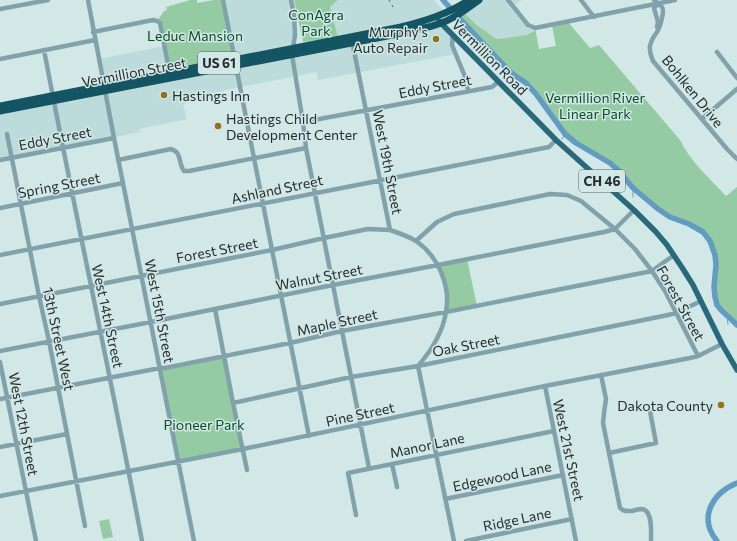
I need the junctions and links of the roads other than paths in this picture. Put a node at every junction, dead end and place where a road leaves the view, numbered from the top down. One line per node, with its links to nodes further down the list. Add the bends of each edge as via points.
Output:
1 (48, 0): 12 (street)
2 (88, 0): 16 (street, West 15th Street)
3 (223, 0): 24 (street)
4 (291, 0): 21 (street, via 295,35)
5 (469, 0): 11 (highway, Vermillion Street / US 61)
6 (479, 0): 11 (highway, Vermillion Street / US 61)
7 (508, 0): 14 (street, via 528,25 535,28)
8 (580, 0): 14 (street)
9 (675, 0): 10 (street)
10 (656, 2): 14 (street); 35 (street, Bohlken Drive, via 654,8 658,22 657,31 649,51 653,62)
11 (463, 8): 13 (highway, Vermillion Street / US 61)
12 (0, 10)
13 (448, 16): 15 (highway, Vermillion Street / US 61); 17 (main road)
14 (594, 17)
15 (438, 20): 17 (main road, Vermillion Road / CH 46); 19 (highway, Vermillion Street / US 61)
16 (93, 32): 18 (street, West 15th Street); 25 (street, via 157,21 160,24)
17 (452, 35): 27 (main road, Vermillion Road / CH 46); 30 (street, via 452,45 466,79)
18 (95, 40): 20 (street); 28 (street, West 15th Street)
19 (352, 40): 21 (highway, Vermillion Street / US 61); 34 (street, West 19th Street)
20 (44, 50): 23 (street); 31 (street, West 14th Street)
21 (293, 52): 24 (highway, Vermillion Street / US 61); 36 (street)
22 (717, 52): 26 (street)
23 (0, 59)
24 (236, 63): 25 (highway, Vermillion Street / US 61); 43 (street)
25 (170, 76): 28 (highway, Vermillion Street / US 61)
26 (737, 78)
27 (498, 82): 30 (street, Eddy Street, via 492,87); 39 (main road, Vermillion Road / CH 46)
28 (104, 88): 31 (highway, Vermillion Street / US 61); 38 (street, West 15th Street)
29 (737, 89): 35 (street)
30 (468, 91): 34 (street, Eddy Street)
31 (53, 98): 32 (highway, Vermillion Street / US 61); 33 (highway, Vermillion Street / US 61); 40 (street, West 14th Street)
32 (0, 106)
33 (0, 111)
34 (366, 111): 36 (street, Eddy Street); 47 (street, West 19th Street)
35 (702, 119): 44 (street, Bohlken Drive)
36 (303, 122): 41 (street)
37 (7, 134): 42 (street, 13th Street West)
38 (114, 138): 40 (street, Eddy Street); 46 (street, West 15th Street)
39 (556, 140): 47 (street, Ashland Street, via 548,147); 54 (main road, Vermillion Road / CH 46)
40 (63, 147): 42 (street, Eddy Street); 49 (street, West 14th Street)
41 (306, 148): 43 (street); 50 (street)
42 (12, 157): 45 (street, Eddy Street); 51 (street, 13th Street West)
43 (254, 158): 46 (street, via 189,171 184,171 176,150 171,149); 52 (street)
44 (737, 159)
45 (0, 160)
46 (118, 160): 48 (street, West 15th Street)
47 (380, 180): 50 (street, Ashland Street); 57 (street, West 19th Street)
48 (123, 183): 49 (street, Spring Street); 55 (street, West 15th Street)
49 (72, 193): 51 (street, Spring Street); 59 (street, West 14th Street)
50 (314, 193): 52 (street, Ashland Street); 58 (street)
51 (21, 204): 53 (street, Spring Street); 61 (street, 13th Street West)
52 (263, 204): 55 (street, Ashland Street); 62 (street)
53 (0, 208)
54 (634, 210): 56 (street); 64 (main road, Vermillion Road / CH 46)
55 (132, 229): 59 (street, Ashland Street); 67 (street, West 15th Street)
56 (615, 229): 60 (street, Forest Street, via 581,201 567,195 550,194 454,214 437,222); 65 (street, Walnut Street); 66 (street, Forest Street)
57 (390, 230): 58 (street, Forest Street, via 368,229); 60 (street, West 19th Street)
58 (324, 238): 62 (street, Forest Street); 68 (street)
59 (81, 239): 61 (street, Ashland Street); 69 (street, West 14th Street)
60 (416, 241): 65 (street, West 19th Street)
61 (30, 249): 63 (street, Ashland Street); 71 (street, 13th Street West)
62 (272, 250): 67 (street, Forest Street); 70 (street)
63 (0, 255)
64 (674, 255): 66 (street, Maple Street); 72 (main road, Vermillion Road / CH 46)
65 (438, 265): 68 (street, Walnut Street); 75 (street, West 19th Street, via 446,288)
66 (652, 271): 75 (street, Maple Street); 76 (street, Forest Street)
67 (142, 276): 69 (street, Forest Street); 77 (street, West 15th Street)
68 (333, 285): 70 (street, Walnut Street); 78 (street)
69 (90, 286): 71 (street, Forest Street); 79 (street, West 14th Street)
70 (281, 295): 74 (street, Walnut Street); 81 (street)
71 (39, 296): 73 (street, Forest Street); 80 (street, 13th Street West)
72 (701, 301): 76 (street, Oak Street); 82 (main road, Vermillion Road / CH 46)
73 (0, 304)
74 (215, 309): 77 (street, Walnut Street); 84 (street)
75 (446, 312): 78 (street, Maple Street); 87 (street, West 19th Street, via 440,332)
76 (676, 313): 85 (street, Forest Street); 87 (street, Oak Street)
77 (151, 322): 79 (street, Walnut Street); 88 (street, West 15th Street)
78 (342, 331): 81 (street, Maple Street); 91 (street)
79 (101, 332): 80 (street, Walnut Street); 92 (street, West 14th Street)
80 (49, 341): 83 (street, Walnut Street); 94 (street, 13th Street West)
81 (290, 343): 84 (street, Maple Street); 95 (street)
82 (722, 344): 85 (street, Pine Street); 89 (main road, Vermillion Road / CH 46)
83 (0, 351)
84 (224, 356): 88 (street, Maple Street); 98 (street)
85 (698, 356): 90 (street, Pine Street)
86 (0, 362): 96 (street, West 12th Street)
87 (418, 366): 91 (street, Oak Street); 100 (street)
88 (160, 368): 92 (street, Maple Street); 110 (street, West 15th Street)
89 (737, 370)
90 (601, 375): 93 (street, Pine Street); 108 (street, via 606,399 603,423)
91 (351, 377): 95 (street, Oak Street); 101 (street)
92 (110, 378): 94 (street, Maple Street); 114 (street, West 14th Street)
93 (545, 386): 100 (street, Pine Street); 102 (street, West 21st Street)
94 (58, 388): 96 (street, Maple Street); 103 (street, 13th Street West)
95 (300, 389): 98 (street, Oak Street); 104 (street)
96 (7, 398): 97 (street, Maple Street); 105 (street, West 12th Street)
97 (0, 399)
98 (233, 403): 107 (street)
99 (650, 411): 108 (street, via 656,443)
100 (427, 412): 101 (street, Pine Street); 109 (street)
101 (361, 425): 104 (street, Pine Street); 112 (street)
102 (554, 430): 109 (street, Manor Lane); 115 (street, West 21st Street)
103 (68, 434): 105 (street); 116 (street, 13th Street West)
104 (309, 436): 107 (street, Pine Street)
105 (17, 444): 106 (street); 118 (street, West 12th Street)
106 (0, 447)
107 (243, 449): 110 (street, Pine Street); 113 (street)
108 (609, 453): 130 (street, via 620,508 627,511 646,511 651,524)
109 (435, 455): 111 (street, Manor Lane); 120 (street)
110 (178, 462): 114 (street, Pine Street); 126 (street, West 15th Street)
111 (392, 464): 112 (street, Manor Lane); 117 (street)
112 (369, 468): 121 (street, Manor Lane, via 348,473)
113 (247, 470)
114 (129, 472): 116 (street, Pine Street); 125 (street, West 14th Street)
115 (563, 475): 120 (street, Edgewood Lane); 122 (street, West 21st Street)
116 (77, 481): 118 (street, Pine Street); 123 (street, 13th Street West)
117 (397, 487)
118 (26, 491): 119 (street, Pine Street); 124 (street, West 12th Street)
119 (0, 496)
120 (445, 499): 127 (street)
121 (356, 515)
122 (572, 519): 128 (street, Ridge Lane); 129 (street, West 21st Street)
123 (85, 526)
124 (36, 541)
125 (142, 541)
126 (194, 541)
127 (454, 541)
128 (466, 541)
129 (576, 541)
130 (651, 541)

